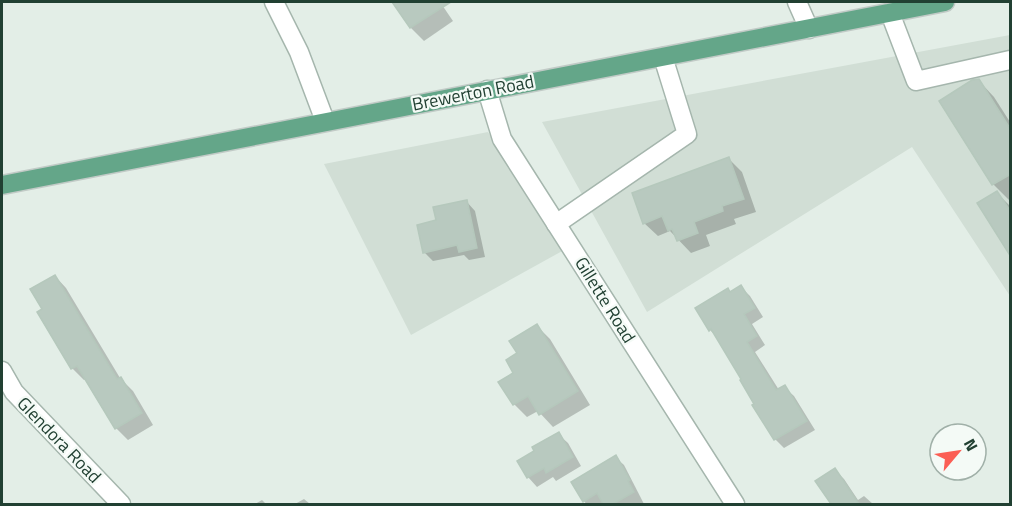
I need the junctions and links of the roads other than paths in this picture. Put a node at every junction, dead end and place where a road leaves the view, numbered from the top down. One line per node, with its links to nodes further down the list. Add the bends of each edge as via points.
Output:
1 (274, 2): 9 (street, via 299,52)
2 (797, 2): 5 (street)
3 (945, 2): 4 (main road, Brewerton Road)
4 (890, 13): 5 (main road, Brewerton Road); 7 (street, via 916,81)
5 (809, 29): 6 (main road, Brewerton Road)
6 (663, 57): 8 (main road, Brewerton Road); 11 (street, via 687,134)
7 (1011, 60)
8 (487, 90): 9 (main road, Brewerton Road); 11 (street, Gillette Road, via 502,139)
9 (326, 122): 10 (main road, Brewerton Road)
10 (2, 185)
11 (556, 224): 14 (street, Gillette Road)
12 (2, 371): 13 (street, Glendora Road, via 14,392)
13 (122, 504)
14 (735, 504)

